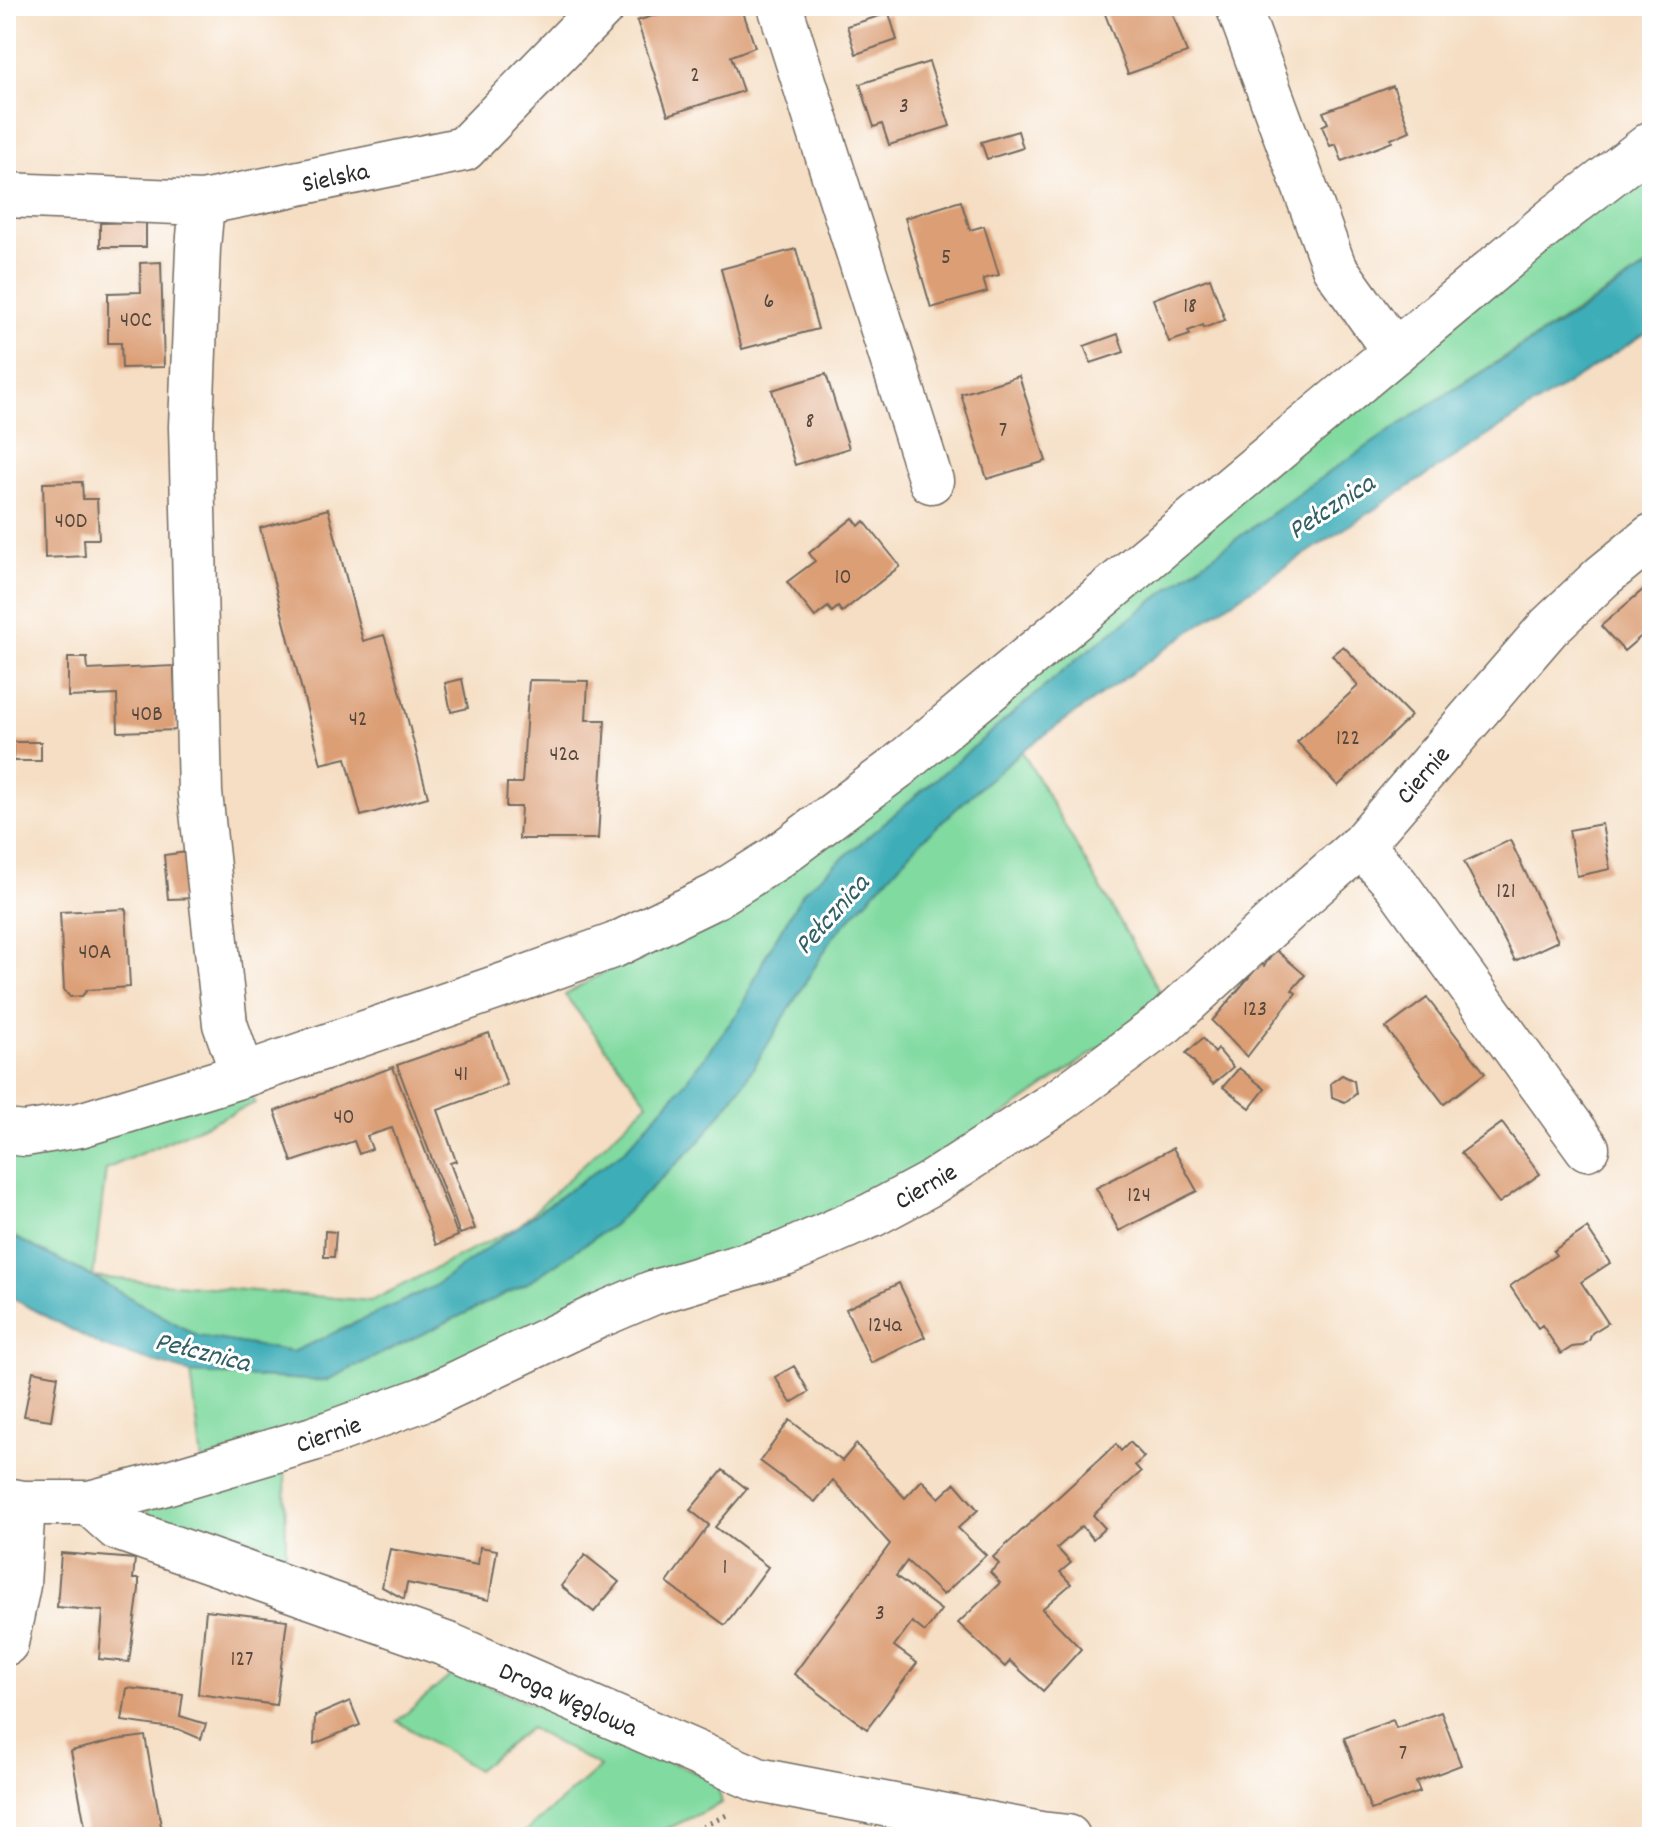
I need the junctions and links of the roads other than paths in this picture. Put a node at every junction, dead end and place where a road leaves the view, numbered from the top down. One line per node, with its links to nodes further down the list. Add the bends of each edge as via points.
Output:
1 (603, 6): 6 (street, Sielska, via 464,149)
2 (780, 6): 8 (street)
3 (1238, 6): 7 (street, via 1334,267)
4 (1652, 143): 7 (street)
5 (6, 195): 6 (street, Sielska)
6 (202, 203): 11 (street, via 191,426 200,793 225,1024)
7 (1395, 352): 11 (street, via 896,768 716,896 615,945)
8 (931, 481)
9 (1652, 536): 10 (street, Ciernie, via 1549,627)
10 (1361, 845): 13 (street, via 1396,884); 15 (street, Ciernie, via 1165,1022 1060,1100 872,1215 785,1253 652,1293 424,1399 313,1439)
11 (243, 1075): 12 (street, via 80,1125)
12 (6, 1132)
13 (1587, 1148)
14 (15, 1502): 15 (street, Ciernie); 16 (street, via 18,1585)
15 (89, 1503): 17 (street, Droga Węglowa, via 117,1528 451,1646 758,1780)
16 (6, 1643)
17 (1068, 1837)

